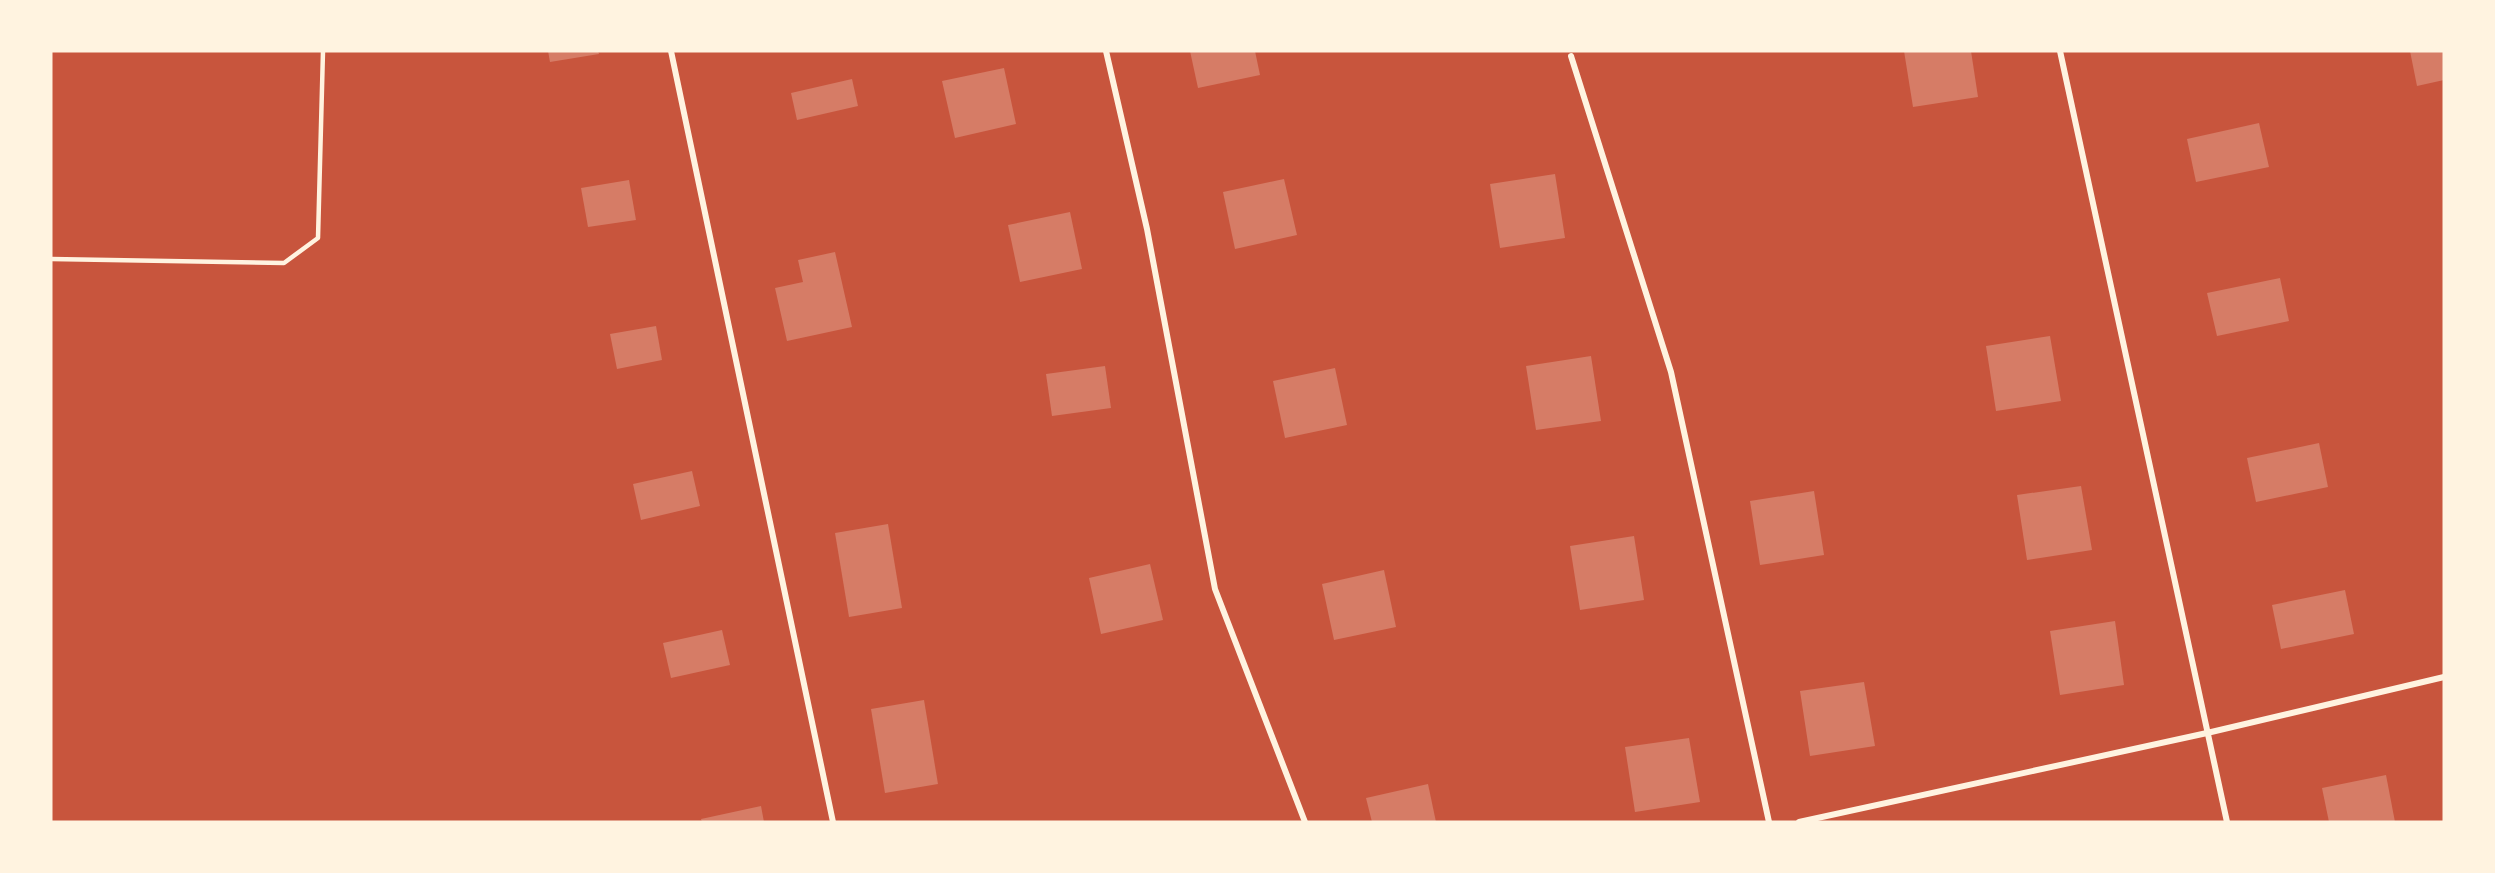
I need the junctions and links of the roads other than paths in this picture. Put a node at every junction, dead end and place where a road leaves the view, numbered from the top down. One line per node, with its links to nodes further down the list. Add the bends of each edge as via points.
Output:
1 (323, 51): 6 (lane, via 318,238 284,263)
2 (671, 51): 9 (street)
3 (1106, 51): 10 (street, via 1147,229 1215,590)
4 (2061, 51): 8 (street)
5 (1571, 56): 11 (street, via 1671,372)
6 (51, 259)
7 (2444, 677): 8 (street)
8 (2207, 733): 12 (street); 13 (street)
9 (834, 822)
10 (1305, 822)
11 (1769, 822)
12 (1800, 822)
13 (2227, 822)

